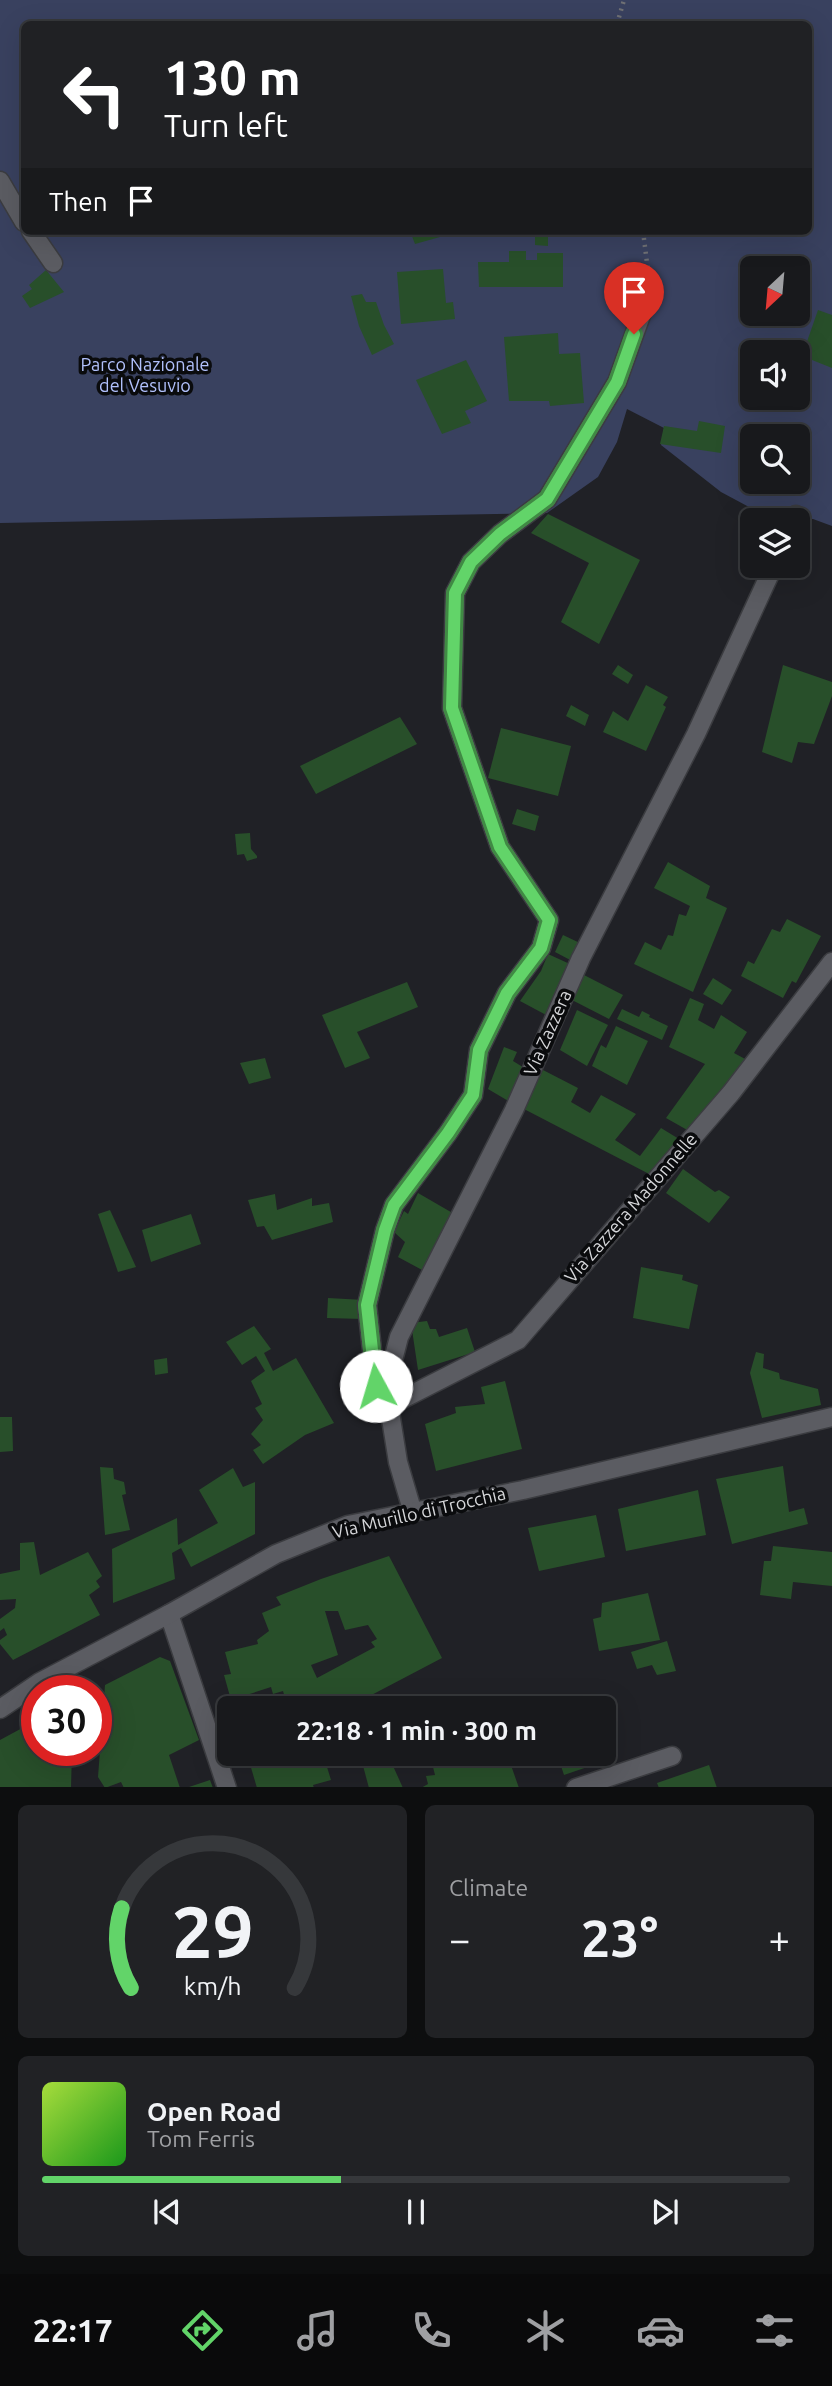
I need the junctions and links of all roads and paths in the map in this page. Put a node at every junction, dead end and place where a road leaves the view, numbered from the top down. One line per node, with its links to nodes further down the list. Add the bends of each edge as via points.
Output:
1 (624, 0): 2 (path)
2 (618, 21)
3 (0, 181): 4 (street)
4 (21, 217)
5 (34, 235): 7 (street)
6 (644, 235): 8 (path, via 649,279)
7 (53, 263)
8 (643, 310): 11 (street, via 617,382 547,499 471,562 455,593 452,708 500,847 549,920 541,948 507,993 479,1050 473,1095 394,1205 385,1230 367,1305 376,1386)
9 (768, 578): 11 (street, Via Zazzera, via 696,734 582,958 514,1110 400,1337)
10 (832, 962): 11 (street, Via Zazzera Madonnelle, via 730,1093 518,1340 468,1368)
11 (387, 1401): 13 (street, Via Zazzera)
12 (832, 1417): 13 (street, Via Murillo di Trocchia)
13 (413, 1513): 14 (street, Via Murillo di Trocchia, via 348,1525 276,1554)
14 (169, 1615): 15 (street, Via Murillo di Trocchia, via 40,1682); 17 (street)
15 (0, 1709)
16 (672, 1756): 18 (street)
17 (227, 1787)
18 (576, 1787)

